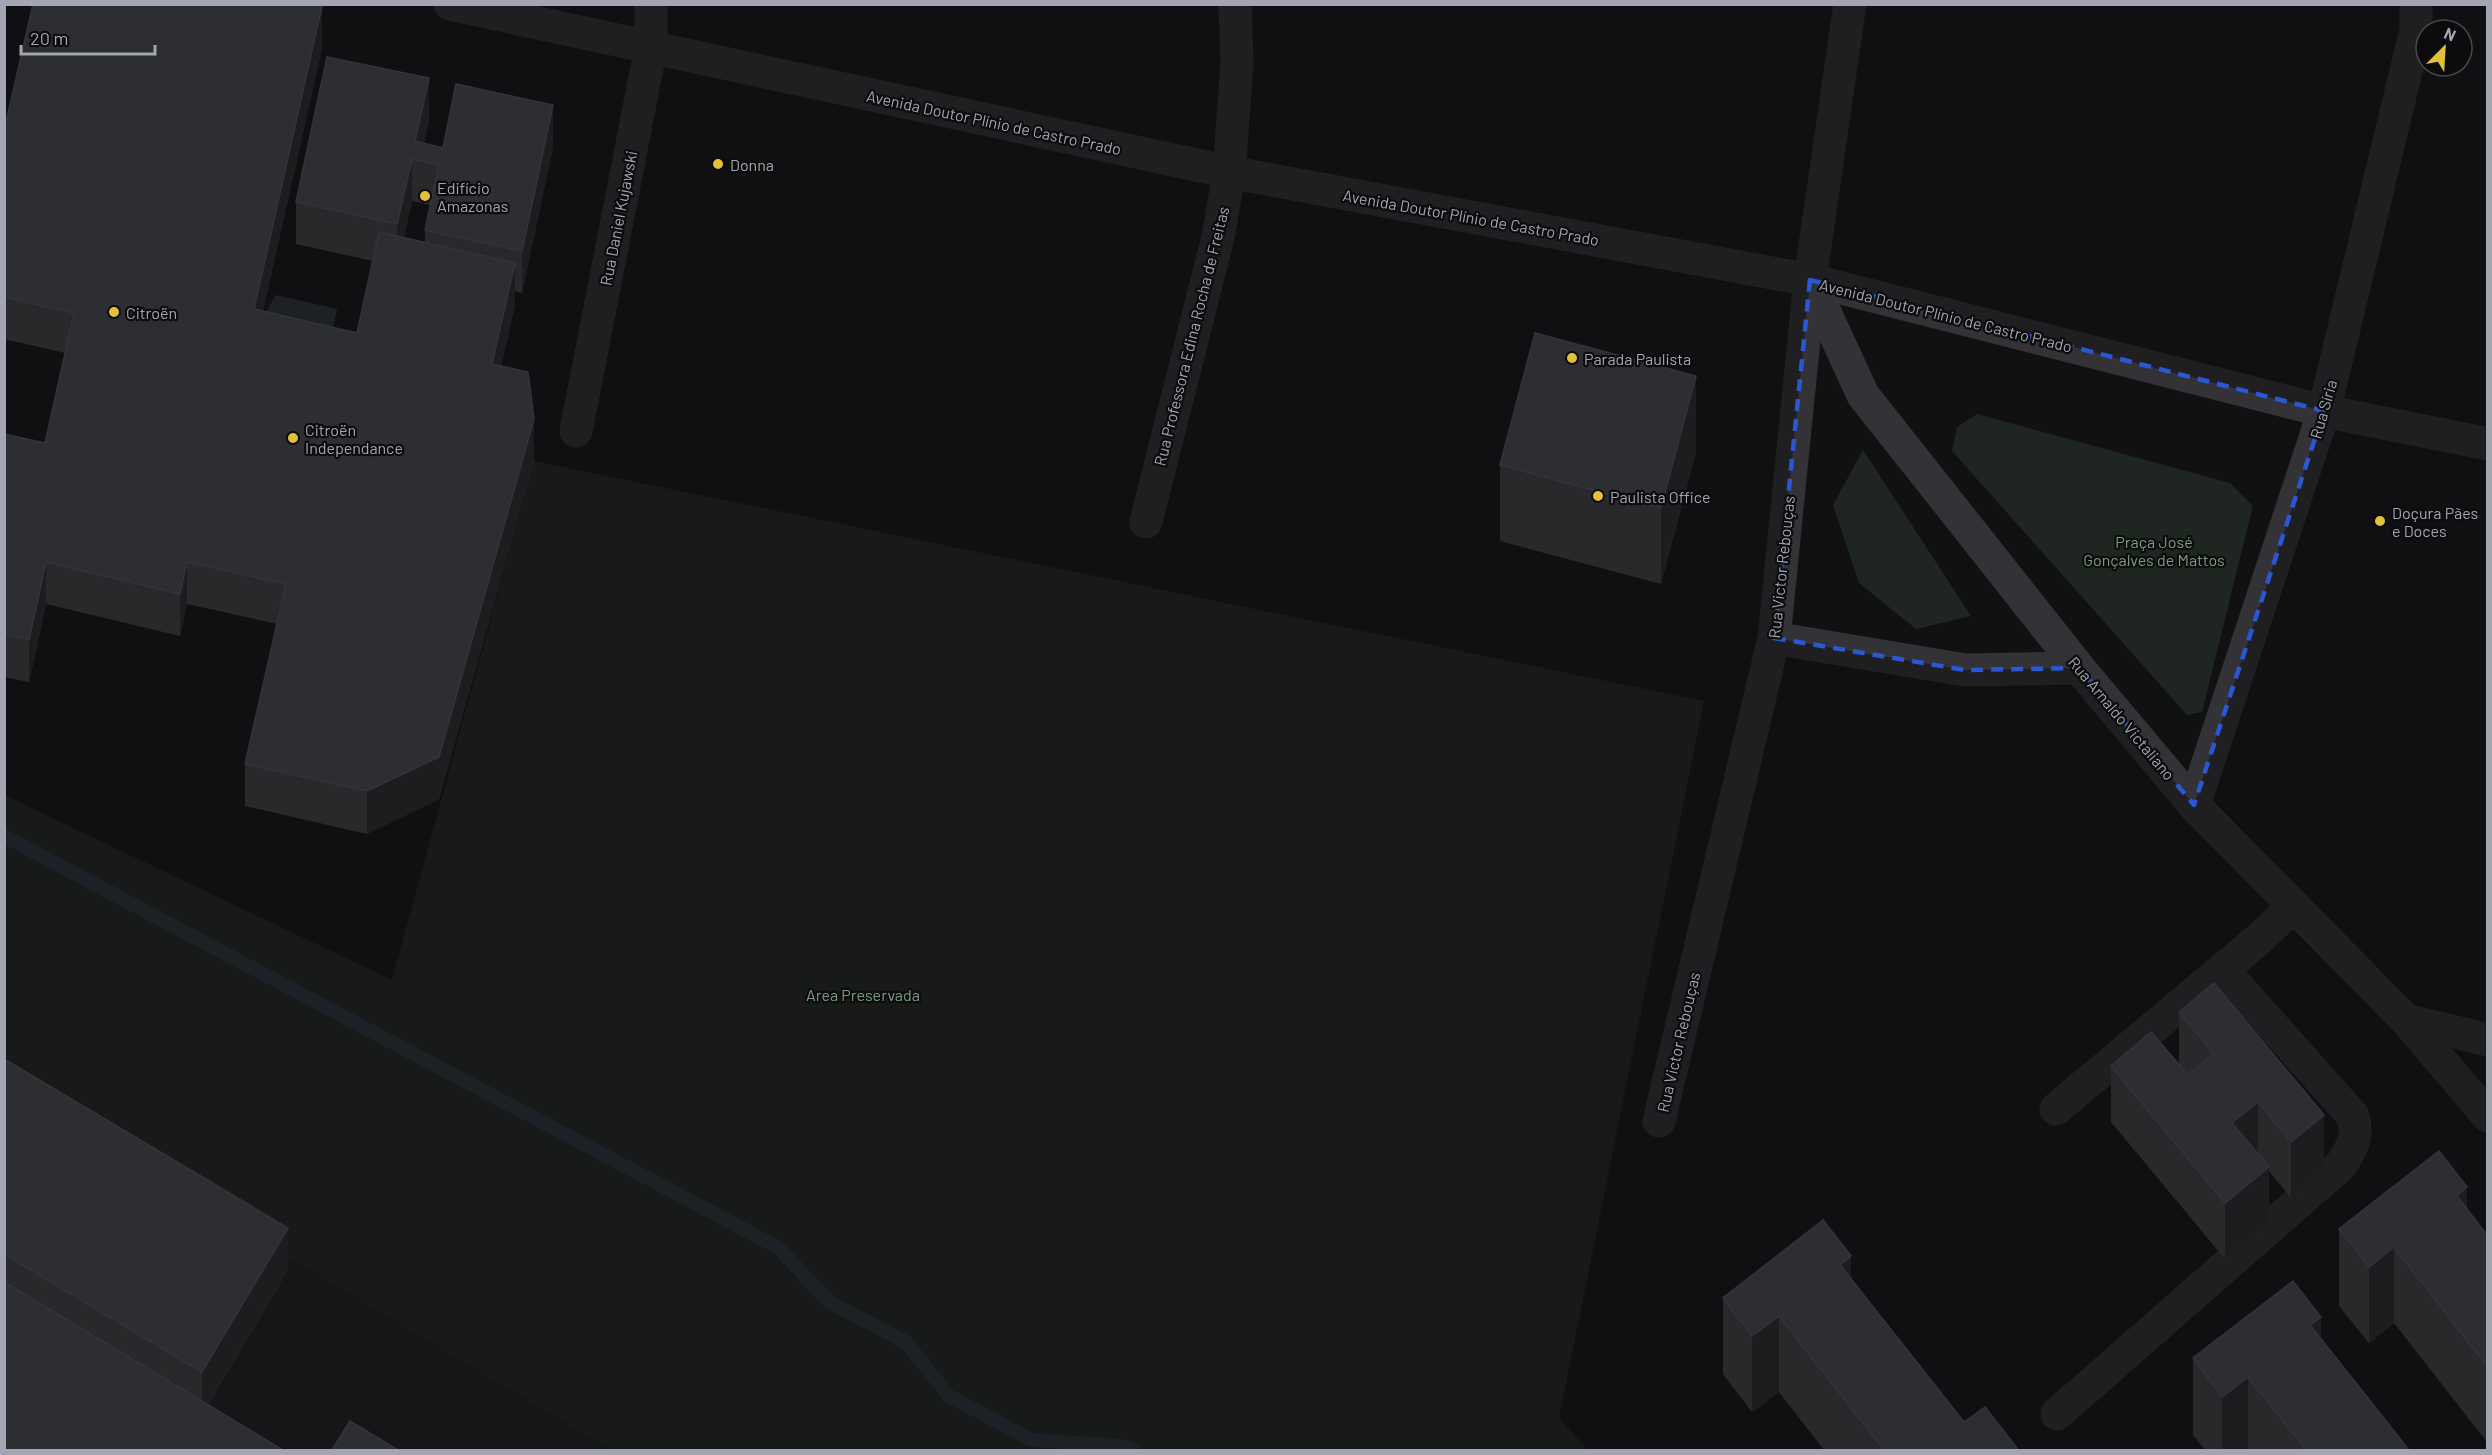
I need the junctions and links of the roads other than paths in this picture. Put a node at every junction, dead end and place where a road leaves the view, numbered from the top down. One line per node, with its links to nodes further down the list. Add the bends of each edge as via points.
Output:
1 (450, 4): 6 (street, Avenida Doutor Plínio de Castro Prado)
2 (651, 4): 6 (street, Rua Daniel Kujawski)
3 (1235, 4): 7 (street, Rua Professora Edina Rocha de Freitas, via 1237,64)
4 (1850, 4): 8 (street, Rua Victor Rebouças)
5 (2416, 4): 9 (street, Rua Síria, via 2416,30)
6 (651, 47): 7 (street, Avenida Doutor Plínio de Castro Prado); 10 (street, Rua Daniel Kujawski)
7 (1229, 172): 8 (street, Avenida Doutor Plínio de Castro Prado); 12 (street, Rua Professora Edina Rocha de Freitas, via 1219,233)
8 (1810, 280): 9 (street, Avenida Doutor Plínio de Castro Prado); 13 (street, Rua Victor Rebouças); 14 (street, Rua Arnaldo Victaliano, via 1863,395)
9 (2324, 411): 11 (street, Avenida Doutor Plínio de Castro Prado); 15 (street, Rua Síria)
10 (576, 431)
11 (2487, 444)
12 (1146, 522)
13 (1774, 638): 14 (street, via 1965,670); 22 (street, Rua Victor Rebouças)
14 (2079, 668): 15 (street, Rua Arnaldo Victaliano)
15 (2194, 805): 16 (street, Rua Arnaldo Victaliano)
16 (2294, 906): 17 (street); 18 (street, Rua Arnaldo Victaliano)
17 (2223, 970): 20 (street); 23 (street, via 2353,1116 2357,1131 2353,1146 2341,1165)
18 (2406, 1020): 19 (street); 21 (street, Rua Arnaldo Victaliano)
19 (2487, 1040)
20 (2056, 1109)
21 (2487, 1116)
22 (1659, 1121)
23 (2057, 1414)

